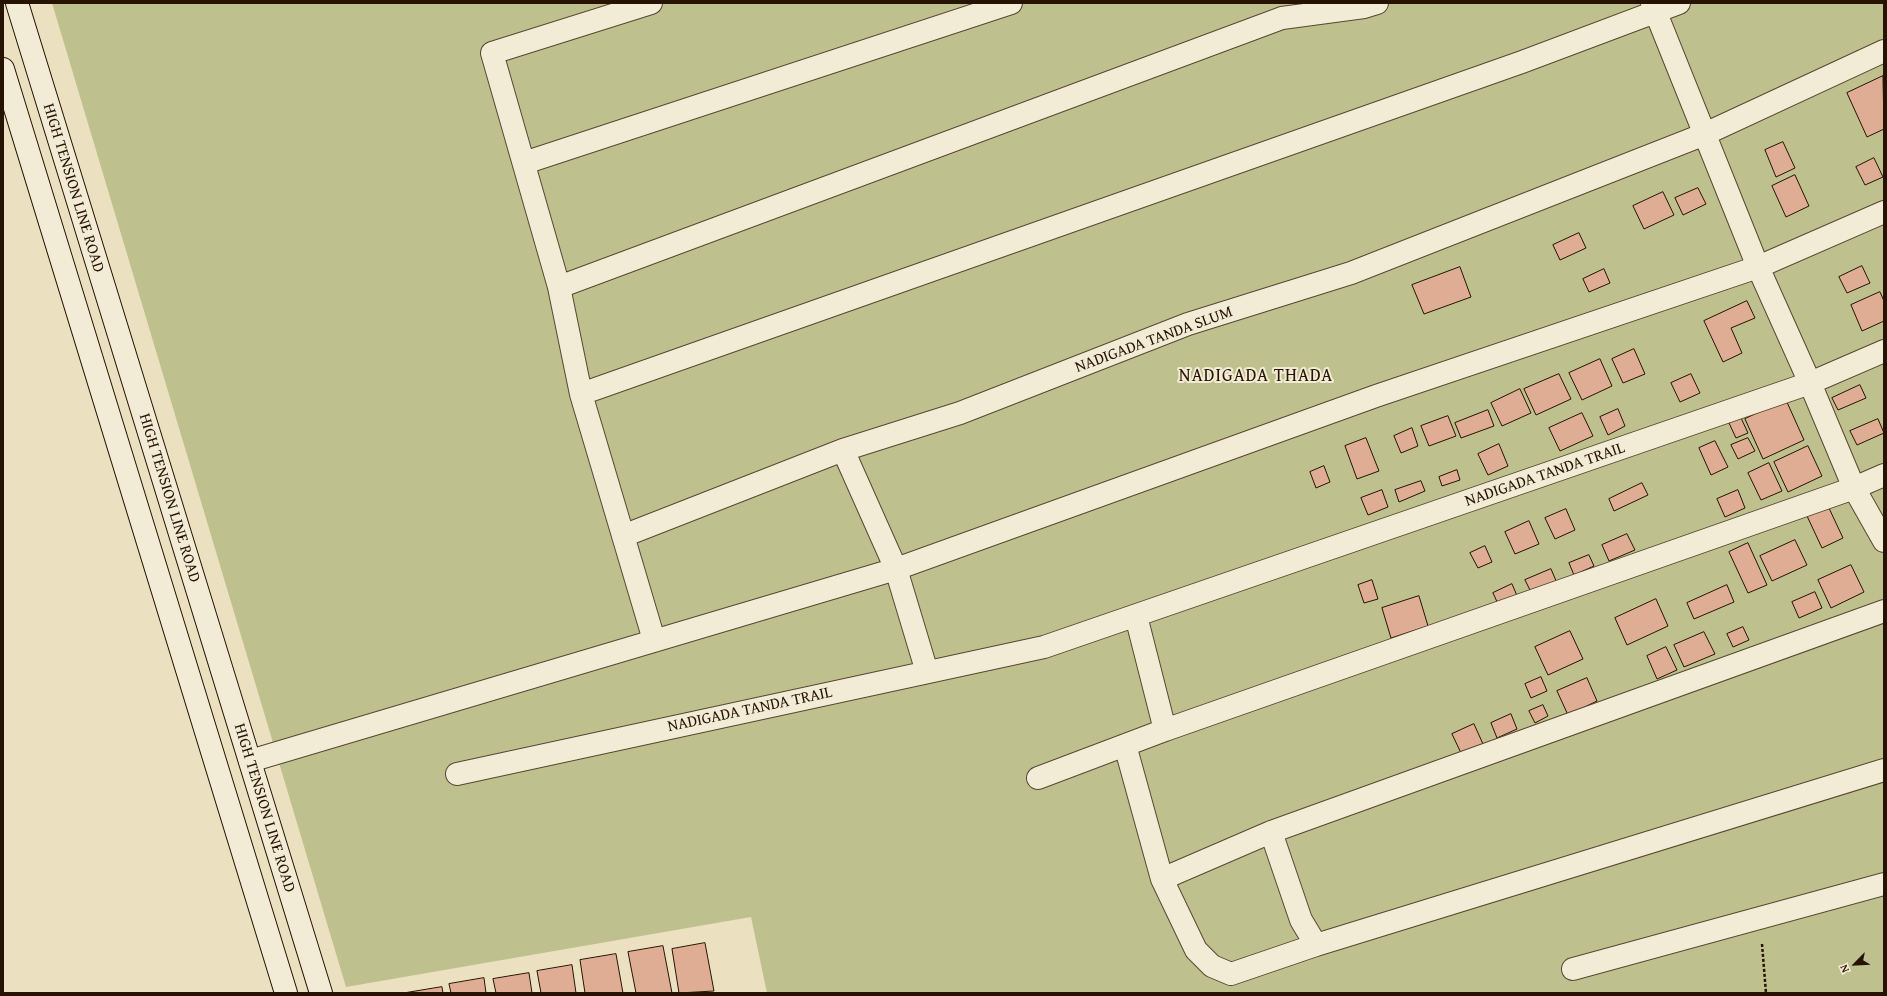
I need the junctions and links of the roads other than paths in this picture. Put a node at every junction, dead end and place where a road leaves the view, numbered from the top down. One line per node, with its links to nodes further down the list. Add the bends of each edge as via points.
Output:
1 (17, 3): 9 (street, HIGH TENSION LINE ROAD)
2 (651, 3): 12 (street, via 492,53)
3 (1011, 3): 12 (street)
4 (1377, 3): 15 (street, via 1282,18)
5 (1679, 3): 6 (street)
6 (1654, 7): 11 (street); 18 (street, via 1515,64)
7 (1884, 51): 11 (street, NADIGADA TANDA SLUM)
8 (3, 69): 10 (street, HIGH TENSION LINE ROAD)
9 (43, 87): 10 (street); 31 (street, HIGH TENSION LINE ROAD)
10 (12, 98): 40 (street, HIGH TENSION LINE ROAD)
11 (1705, 134): 14 (street); 19 (street, NADIGADA TANDA SLUM, via 1351,273 1188,324 960,413)
12 (524, 163): 15 (street)
13 (1884, 212): 14 (street)
14 (1758, 267): 17 (street); 24 (street, via 1376,396)
15 (559, 287): 18 (street)
16 (1884, 351): 17 (street, NADIGADA TANDA TRAIL)
17 (1810, 383): 21 (street); 26 (street, NADIGADA TANDA TRAIL)
18 (581, 394): 22 (street)
19 (844, 450): 22 (street, NADIGADA TANDA SLUM); 24 (street)
20 (1884, 475): 21 (street)
21 (1854, 488): 23 (street); 29 (street)
22 (623, 536): 27 (street)
23 (1884, 541)
24 (896, 569): 27 (street); 28 (street)
25 (1884, 611): 35 (street)
26 (1136, 616): 28 (street, NADIGADA TANDA TRAIL, via 1044,647); 29 (street)
27 (654, 640): 31 (street)
28 (927, 672): 33 (street, NADIGADA TANDA TRAIL)
29 (1165, 730): 30 (street)
30 (1125, 745): 34 (street); 36 (street)
31 (250, 761): 41 (street, HIGH TENSION LINE ROAD)
32 (1884, 770): 38 (street)
33 (457, 774)
34 (1038, 778)
35 (1271, 832): 36 (street); 38 (street, via 1301,920)
36 (1162, 878): 38 (street, via 1196,950 1212,966 1231,974)
37 (1884, 884): 39 (street)
38 (1316, 944)
39 (1573, 969)
40 (286, 993)
41 (321, 993)

